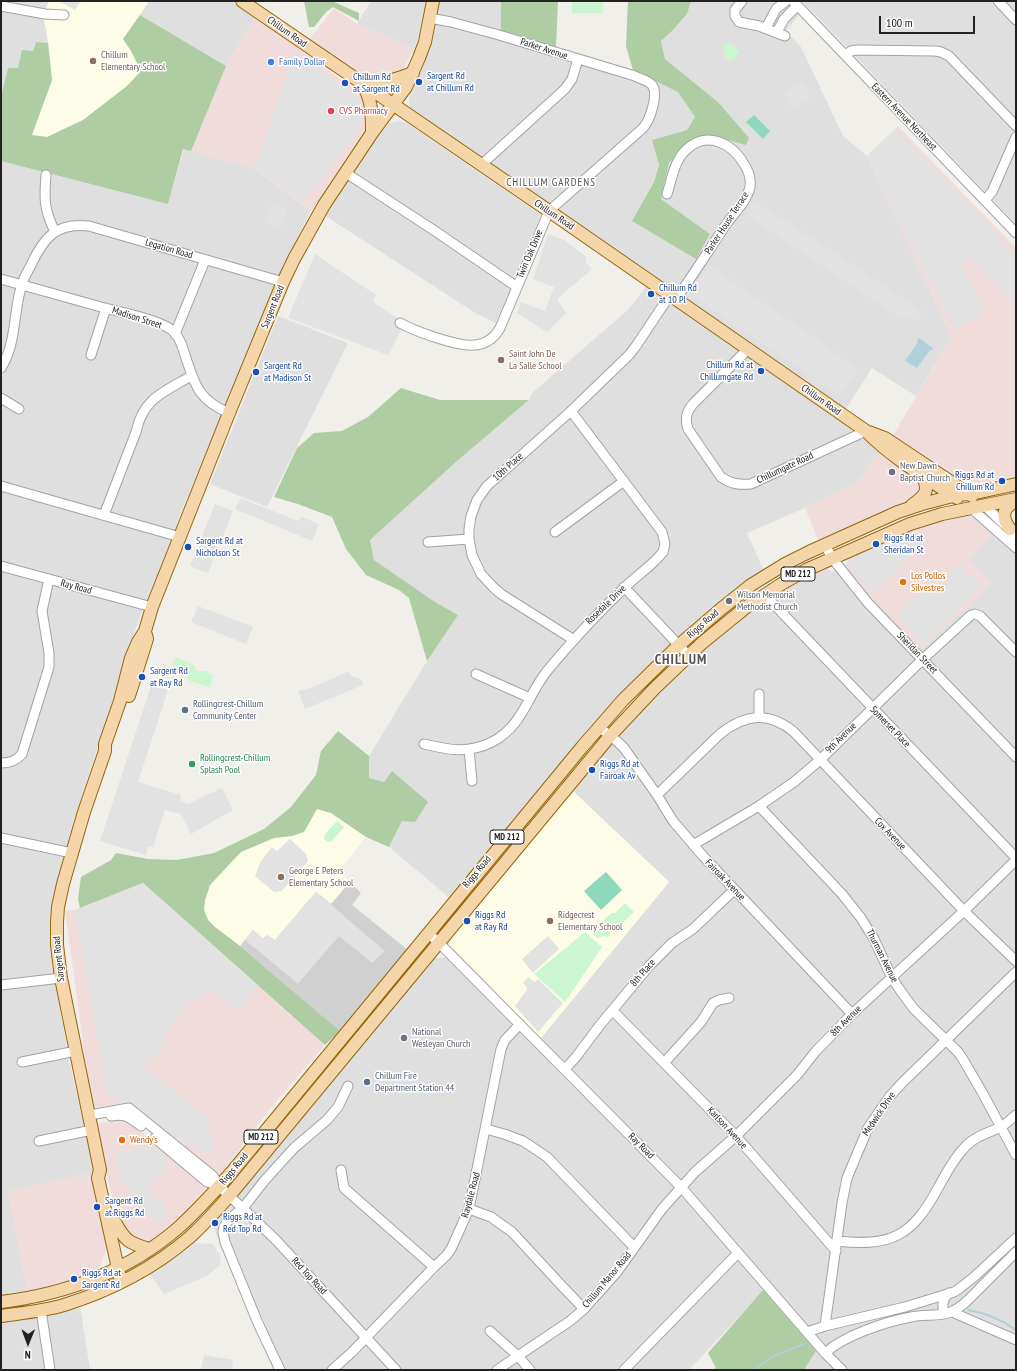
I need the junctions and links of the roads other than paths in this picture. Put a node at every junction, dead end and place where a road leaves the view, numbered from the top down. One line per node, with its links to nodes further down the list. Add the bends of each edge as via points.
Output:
1 (242, 1): 15 (main road, Chillum Road)
2 (433, 1): 9 (main road, Sargent Road)
3 (742, 1): 11 (street, via 735,10 737,20)
4 (786, 1): 11 (street, via 776,9)
5 (998, 1): 10 (street)
6 (795, 3): 11 (street, via 784,18 781,34); 12 (street, Eastern Avenue Northeast)
7 (1, 6): 8 (street)
8 (64, 15)
9 (430, 18): 13 (street, Parker Avenue, via 500,35); 14 (main road, Sargent Road, via 425,42)
10 (1016, 20)
11 (766, 28)
12 (845, 55): 18 (street, via 857,50 944,53); 25 (street, Eastern Avenue Northeast)
13 (578, 60): 16 (street, Parker Avenue, via 635,76 648,82); 21 (street, via 572,80 565,90)
14 (413, 73): 15 (main road, via 388,82); 17 (main road, Sargent Road)
15 (361, 83): 17 (main road, Chillum Road); 19 (main road, via 370,102)
16 (654, 89): 26 (street, Twin Oak Drive, via 654,102 644,128)
17 (393, 104): 19 (main road, Sargent Road); 21 (main road, Chillum Road)
18 (1016, 126)
19 (372, 132): 22 (main road, Sargent Road)
20 (1016, 137): 25 (street, via 992,192)
21 (481, 166): 26 (main road, Chillum Road)
22 (346, 172): 31 (main road, Sargent Road, via 309,231); 33 (street)
23 (46, 176): 27 (street, via 45,203)
24 (667, 194): 34 (street, Parker House Terrace, via 678,160 686,150 700,141 724,143 741,158 749,174 750,186 744,200)
25 (985, 200): 28 (street, Eastern Avenue Northeast)
26 (549, 211): 33 (street, Twin Oak Drive); 34 (main road, Chillum Road)
27 (55, 232): 29 (street, Legation Road, via 71,225 89,226); 32 (street, via 36,253)
28 (1016, 232)
29 (205, 260): 31 (street, Legation Road); 37 (street)
30 (1, 279): 32 (street, Madison Street)
31 (283, 282): 45 (main road, Sargent Road)
32 (22, 285): 35 (street, Madison Street); 40 (street, via 9,351)
33 (517, 287): 36 (street, Twin Oak Drive, via 498,332 481,344 460,345)
34 (673, 297): 38 (main road, Chillum Road); 44 (street, 10th Place, via 620,364)
35 (106, 308): 37 (street, Madison Street, via 158,323); 39 (street)
36 (400, 323)
37 (175, 334): 41 (street)
38 (748, 349): 46 (main road, Chillum Road); 46 (street, Chillumgate Road, via 687,413 688,429 721,477 736,484 751,484)
39 (91, 355)
40 (1, 368)
41 (192, 376): 45 (street, via 196,387 207,400 218,409); 57 (street, via 160,394 144,409)
42 (1, 398): 43 (street)
43 (19, 409)
44 (571, 410): 48 (street, Rosedale Drive); 61 (street, 10th Place, via 487,486 474,508)
45 (229, 413): 60 (main road, Sargent Road)
46 (866, 431): 47 (main road, Chillum Road); 51 (main road, Chillum Road, via 885,438)
47 (921, 474): 52 (main road, Chillum Road); 56 (main road, via 926,482 924,495)
48 (624, 481): 58 (street); 68 (street, Rosedale Drive, via 662,532 665,544 661,555)
49 (1016, 484): 51 (main road, Riggs Road / MD 212)
50 (1, 486): 57 (street)
51 (968, 494): 52 (main road, Riggs Road / MD 212); 54 (main road, Chillum Road)
52 (953, 496): 55 (main road, Chillum Road); 56 (main road, Riggs Road / MD 212)
53 (1016, 500): 54 (main road, Riggs Road / MD 212); 59 (main road, via 1008,506 1004,514 1005,523)
54 (984, 505): 55 (main road, Riggs Road / MD 212); 59 (street, Chillum Road)
55 (971, 508): 64 (street, Chillum Road); 65 (main road, Riggs Road / MD 212, via 905,525)
56 (903, 510): 63 (main road, Riggs Road / MD 212)
57 (104, 515): 60 (street)
58 (555, 532)
59 (1013, 532)
60 (180, 537): 70 (main road, Sargent Road)
61 (469, 540): 62 (street); 71 (street, 10th Place, via 472,555 484,579 520,606)
62 (428, 542)
63 (825, 545): 65 (street, Sheridan Street); 72 (main road, Riggs Road / MD 212, via 785,564 751,585)
64 (1016, 548)
65 (832, 558): 69 (main road, Riggs Road / MD 212); 75 (street, Sheridan Street, via 868,603)
66 (1, 566): 67 (street, Ray Road)
67 (49, 579): 70 (street, Ray Road); 87 (street, via 42,611 49,653 47,673 22,754 12,762)
68 (624, 587): 71 (street, Rosedale Drive); 72 (street)
69 (764, 594): 74 (main road, Riggs Road / MD 212); 79 (street, Somerset Place)
70 (152, 607): 93 (main road, Sargent Road, via 145,631 147,640 131,691 113,744 105,751)
71 (574, 640): 78 (street, Rosedale Drive, via 546,673)
72 (679, 645): 74 (street); 81 (main road, Riggs Road / MD 212, via 644,678)
73 (1016, 652): 75 (street, 9th Avenue, via 975,614 969,616)
74 (689, 656): 82 (main road, Riggs Road / MD 212)
75 (923, 659): 79 (street, 9th Avenue); 85 (street, Sheridan Street)
76 (476, 674): 78 (street)
77 (759, 694): 80 (street)
78 (530, 698): 84 (street, Rosedale Drive, via 525,710 510,728 492,742)
79 (872, 708): 86 (street, 9th Avenue); 94 (street, Somerset Place)
80 (759, 717): 86 (street, Cox Avenue, via 790,728); 89 (street, Cox Avenue, via 738,722 726,729)
81 (599, 727): 82 (street, Fairoak Avenue); 97 (main road, Riggs Road / MD 212)
82 (610, 736): 89 (street, Fairoak Avenue, via 627,752); 98 (main road, Riggs Road / MD 212)
83 (424, 744): 84 (street, Rosedale Drive, via 450,750)
84 (468, 750): 88 (street)
85 (1016, 757)
86 (820, 760): 90 (street, 9th Avenue); 96 (street, Cox Avenue)
87 (1, 763)
88 (472, 781)
89 (658, 795): 92 (street, Fairoak Avenue, via 673,821)
90 (759, 806): 92 (street, 9th Avenue); 102 (street, Thurman Avenue, via 854,908 874,939)
91 (1, 838): 93 (street)
92 (693, 845): 95 (street, Fairoak Avenue)
93 (72, 854): 101 (main road, Sargent Road, via 60,893 57,919)
94 (1016, 859): 96 (street, 8th Avenue)
95 (734, 890): 105 (street, 8th Place, via 693,929 658,956); 106 (street, Fairoak Avenue)
96 (964, 911): 99 (street, Cox Avenue); 102 (street, 8th Avenue)
97 (428, 933): 98 (street, Ray Road); 123 (main road, Riggs Road / MD 212)
98 (439, 943): 107 (street, Ray Road); 125 (main road, Riggs Road / MD 212)
99 (1016, 961)
100 (1016, 972): 108 (street, Medwick Drive)
101 (60, 978): 103 (street); 109 (main road, Sargent Road)
102 (892, 978): 106 (street, 8th Avenue); 108 (street, Thurman Avenue, via 914,1009)
103 (1, 985)
104 (729, 998): 111 (street, via 713,1003 696,1027)
105 (613, 1011): 111 (street, Karlson Avenue); 112 (street, 8th Place)
106 (852, 1014): 118 (street, 8th Avenue, via 816,1051 800,1072)
107 (520, 1024): 112 (street, Ray Road); 117 (street, Raydale Road, via 503,1044)
108 (946, 1039): 116 (street, Thurman Avenue, via 964,1061); 130 (street, Medwick Drive, via 890,1096 868,1128 847,1178)
109 (76, 1050): 110 (street); 115 (main road, Sargent Road)
110 (22, 1062)
111 (664, 1063): 118 (street, Karlson Avenue)
112 (565, 1069): 124 (street, Ray Road)
113 (348, 1086): 126 (street, via 338,1107 327,1120 294,1148)
114 (1016, 1115): 116 (street)
115 (91, 1122): 119 (street, Red Top Road); 121 (main road, Sargent Road); 123 (street, Red Top Road, via 121,1114 133,1119 208,1182)
116 (1000, 1127): 120 (street, Thurman Avenue); 130 (street, via 981,1135 965,1146 928,1207 906,1231 873,1242)
117 (486, 1129): 127 (street, Raydale Road); 131 (street, via 515,1138 542,1154)
118 (736, 1136): 124 (street, 8th Avenue); 133 (street, Karlson Avenue)
119 (39, 1141)
120 (1016, 1155)
121 (100, 1170): 128 (main road, Sargent Road, via 105,1176); 136 (main road, Sargent Road, via 98,1178)
122 (341, 1170): 137 (street, via 344,1188)
123 (219, 1186): 125 (street, Red Top Road); 132 (main road, Riggs Road / MD 212, via 177,1228)
124 (681, 1187): 131 (street, Chillum Manor Road); 135 (street, Ray Road)
125 (230, 1195): 126 (street, Red Top Road); 138 (main road, Riggs Road / MD 212, via 189,1237 152,1264)
126 (243, 1208): 148 (street, Red Top Road); 153 (street, via 229,1219 223,1236)
127 (469, 1209): 137 (street, Raydale Road, via 452,1249); 141 (street, via 486,1214 512,1232)
128 (115, 1222): 132 (main road, via 122,1235 132,1244); 136 (main road, Sargent Road)
129 (1016, 1238): 139 (street, via 960,1288)
130 (837, 1241): 133 (street, Medwick Drive)
131 (634, 1247): 141 (street, Chillum Manor Road, via 617,1272)
132 (149, 1249): 136 (main road, Riggs Road / MD 212)
133 (836, 1251): 145 (street, Medwick Drive)
134 (1016, 1252): 143 (street)
135 (738, 1253): 147 (street, Ray Road); 158 (street)
136 (121, 1266): 138 (main road, Sargent Road); 140 (main road, Riggs Road / MD 212, via 81,1284 25,1299)
137 (434, 1267): 148 (street, Raydale Road)
138 (124, 1280): 142 (main road, Riggs Road / MD 212, via 84,1298)
139 (942, 1296): 143 (street, via 943,1303); 143 (street, via 950,1298); 145 (street)
140 (1, 1302)
141 (584, 1309): 151 (street, Chillum Manor Road)
142 (42, 1310): 144 (main road, Riggs Road / MD 212); 152 (street)
143 (950, 1311): 149 (street); 150 (street, via 912,1316 871,1329 848,1338)
144 (1, 1316)
145 (825, 1326): 147 (street)
146 (490, 1331): 151 (street)
147 (807, 1332): 150 (street, Ray Road)
148 (366, 1337): 154 (street, Raydale Road); 155 (street, Red Top Road)
149 (1016, 1340)
150 (825, 1353): 159 (street, Ray Road)
151 (518, 1356): 156 (street, Chillum Manor Road); 157 (street)
152 (50, 1370)
153 (280, 1370)
154 (332, 1370)
155 (396, 1370)
156 (497, 1370)
157 (530, 1370)
158 (624, 1370)
159 (842, 1370)

